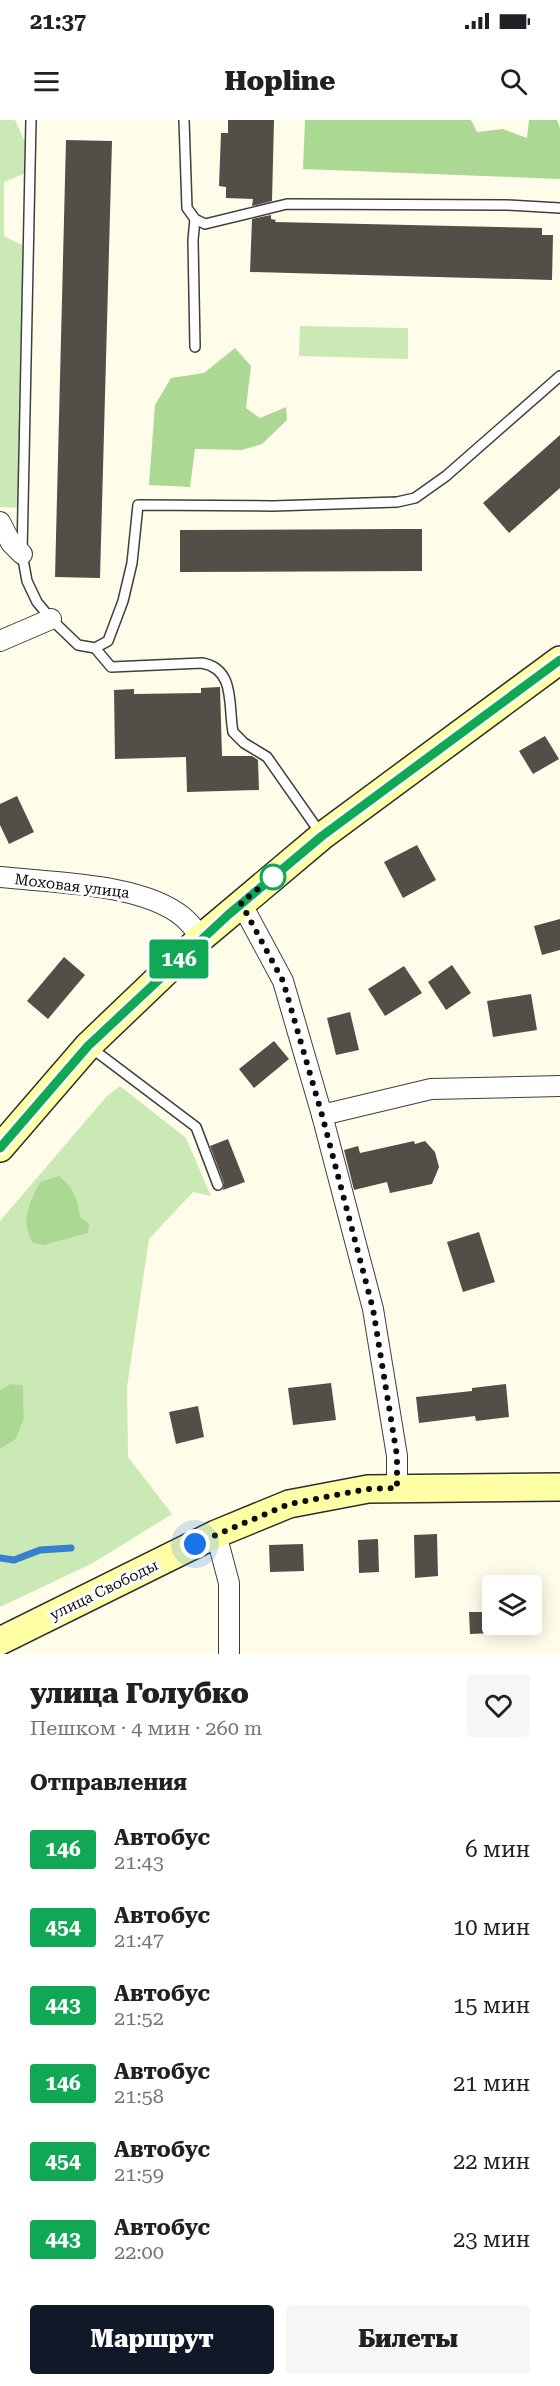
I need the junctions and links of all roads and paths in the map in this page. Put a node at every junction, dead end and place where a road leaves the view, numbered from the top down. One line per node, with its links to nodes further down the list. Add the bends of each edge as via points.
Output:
1 (31, 120): 8 (lane)
2 (184, 120): 4 (lane, via 187,208)
3 (560, 208): 4 (lane, via 287,204 205,224)
4 (195, 219): 5 (lane)
5 (195, 347)
6 (560, 376): 11 (lane, via 446,476 415,498 284,506 138,506 123,601 108,641)
7 (0, 522): 8 (street)
8 (22, 554): 9 (lane, via 27,581)
9 (51, 619): 10 (street); 11 (lane, via 78,645)
10 (0, 641)
11 (95, 648): 13 (lane, via 111,667 214,665 230,690 233,732 267,757)
12 (560, 660): 13 (main road)
13 (322, 836): 15 (main road)
14 (0, 877): 16 (street, Моховая улица, via 148,897 183,917)
15 (241, 903): 16 (main road); 19 (street, via 283,981)
16 (202, 937): 17 (main road)
17 (88, 1046): 20 (main road); 21 (lane, via 196,1127)
18 (560, 1086): 19 (street, via 431,1089)
19 (322, 1115): 23 (street, via 373,1309 397,1456)
20 (3, 1138)
21 (218, 1185)
22 (560, 1487): 23 (main road, улица Свободы)
23 (397, 1488): 24 (main road, улица Свободы, via 368,1489 289,1504)
24 (216, 1534): 25 (main road, улица Свободы); 26 (street, via 229,1583)
25 (0, 1641)
26 (229, 1654)

